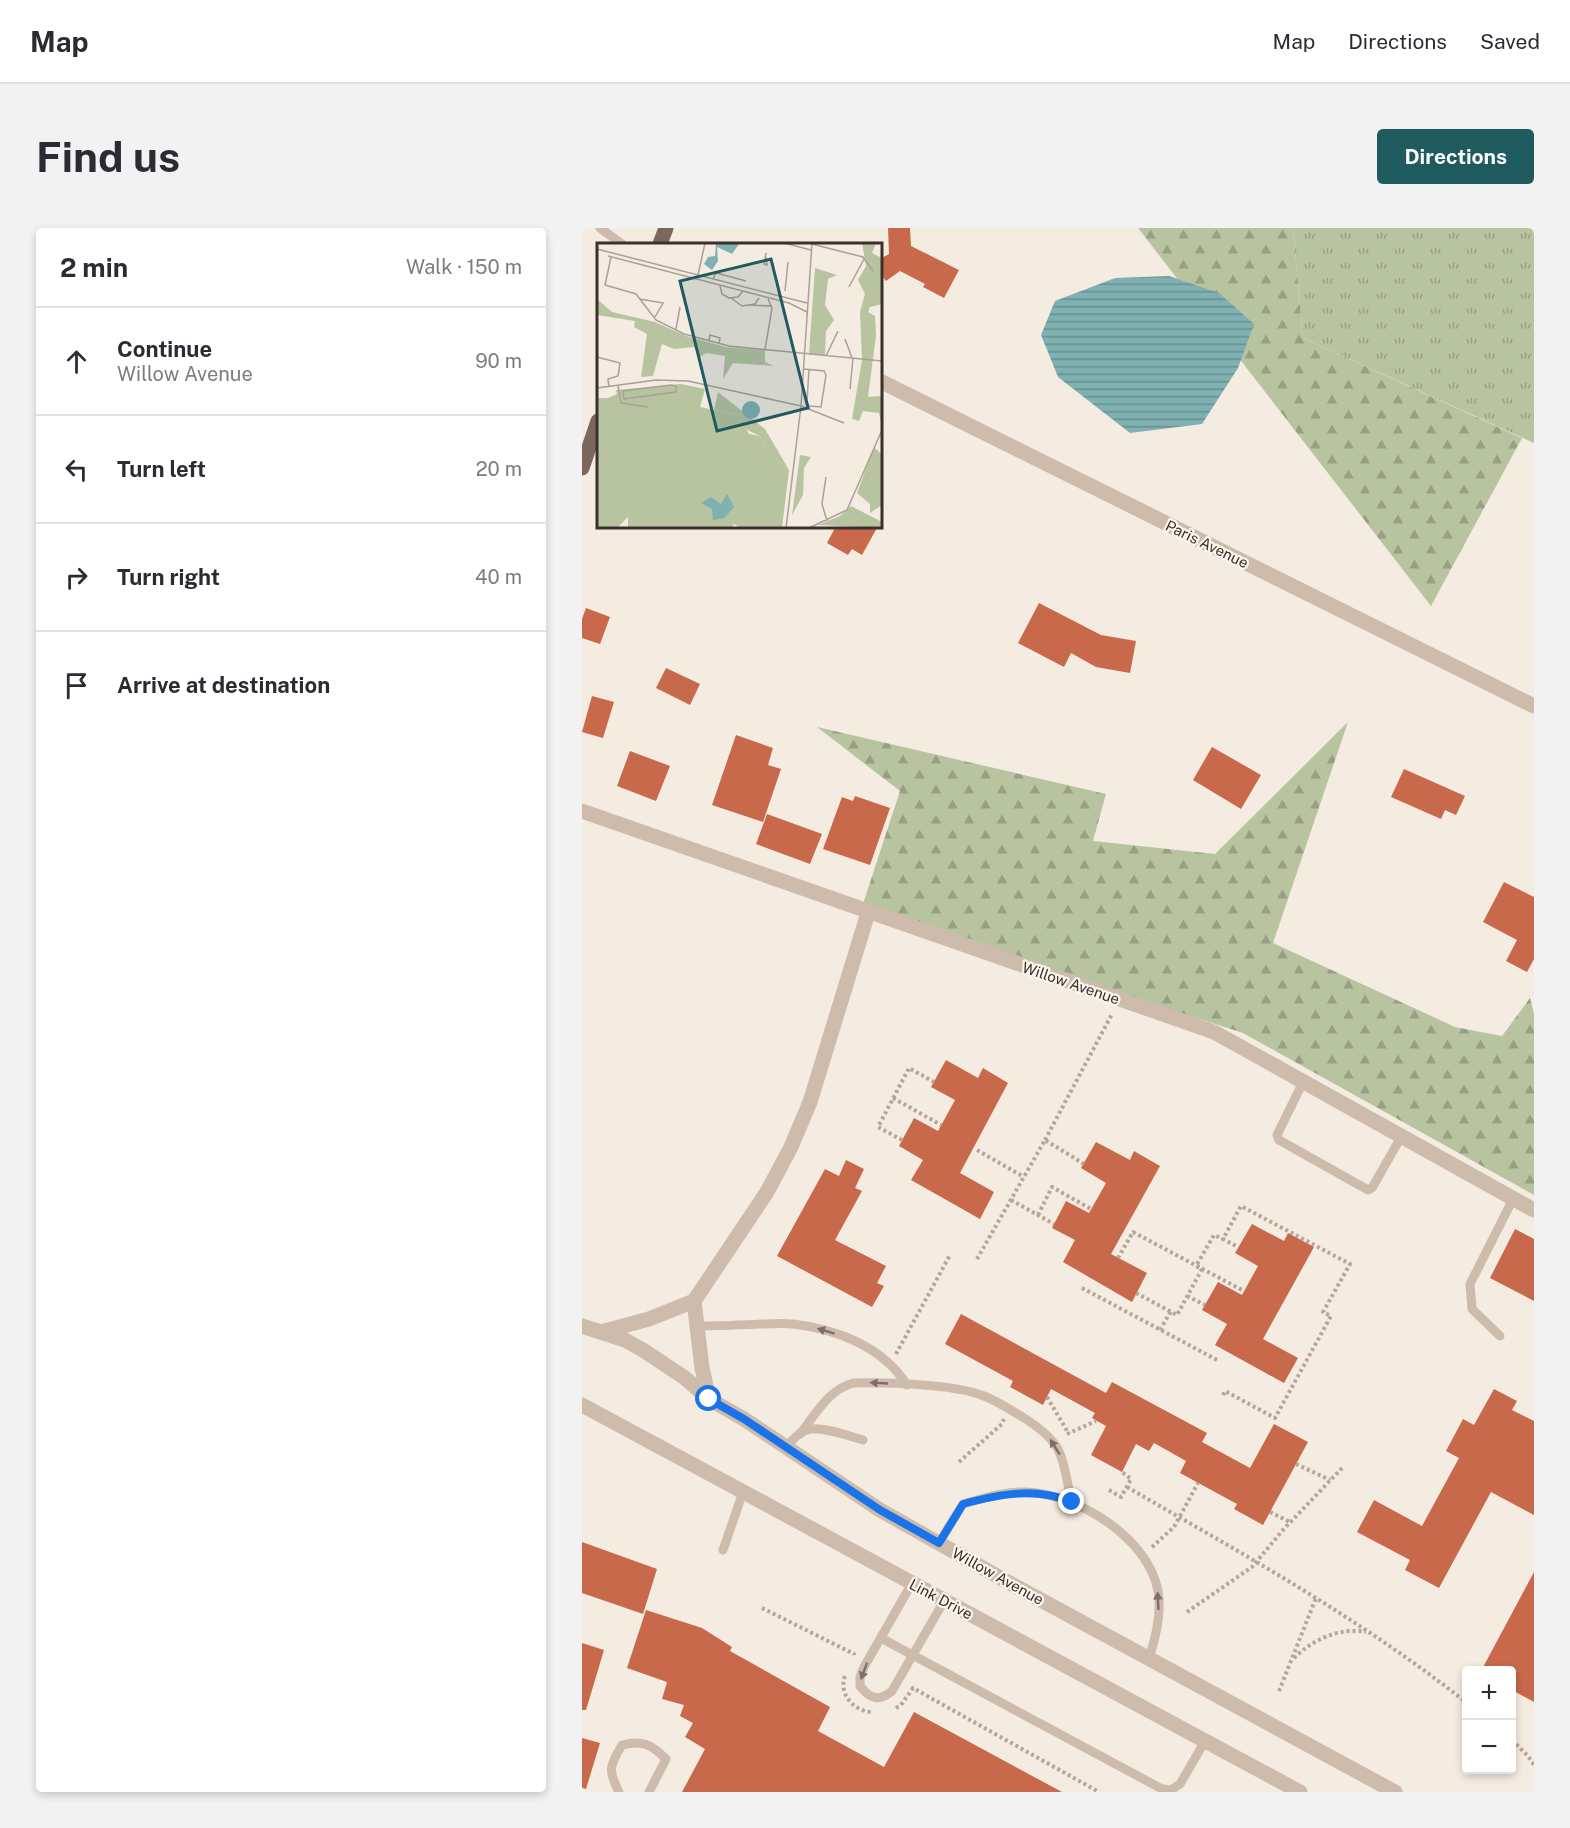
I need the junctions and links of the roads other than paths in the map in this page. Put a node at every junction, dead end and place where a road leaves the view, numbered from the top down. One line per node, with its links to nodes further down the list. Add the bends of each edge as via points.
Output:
1 (600, 228): 3 (lane)
2 (666, 228): 4 (main road)
3 (621, 243)
4 (660, 243)
5 (882, 382): 8 (street, Paris Avenue)
6 (597, 423): 7 (main road)
7 (582, 468)
8 (1534, 706)
9 (582, 811): 10 (street, Willow Avenue)
10 (868, 913): 11 (street, Willow Avenue, via 1214,1032); 15 (street, via 810,1102 791,1147 767,1192)
11 (1303, 1082): 12 (street, Willow Avenue); 12 (lane, via 1278,1140 1368,1190)
12 (1401, 1137): 13 (street, Willow Avenue)
13 (1513, 1199): 14 (street, Willow Avenue); 19 (lane, via 1470,1284 1472,1309)
14 (1534, 1210)
15 (694, 1301): 17 (street); 18 (street)
16 (582, 1326): 18 (street, Willow Avenue)
17 (696, 1326): 20 (lane, one-way to 17, via 891,1363 861,1344 817,1328 791,1324); 21 (street)
18 (601, 1332): 21 (street, Willow Avenue, via 643,1350)
19 (1500, 1335)
20 (907, 1385): 23 (lane, one-way to 23, via 843,1386); 27 (lane, one-way to 20, via 1057,1449 1031,1422 983,1396)
21 (709, 1399): 25 (street, Willow Avenue)
22 (582, 1405): 26 (street, Link Drive)
23 (800, 1434): 24 (lane, via 810,1429 831,1431); 25 (lane)
24 (863, 1440)
25 (786, 1448): 28 (street, Willow Avenue, via 880,1510)
26 (743, 1492): 29 (lane); 30 (street, Link Drive)
27 (1072, 1502): 28 (lane, via 1026,1492 999,1494 963,1504); 34 (lane, one-way to 27, via 1159,1616 1158,1590 1149,1567 1110,1524)
28 (939, 1543): 34 (street, Willow Avenue)
29 (723, 1551)
30 (912, 1583): 31 (street, Link Drive); 32 (lane)
31 (944, 1601): 33 (lane); 35 (street, Link Drive)
32 (881, 1638): 33 (lane); 33 (lane, one-way to 33, via 860,1677 866,1694 884,1698 892,1692)
33 (914, 1654): 35 (lane, via 1162,1789 1172,1790 1180,1784)
34 (1149, 1658): 39 (street, Willow Avenue)
35 (1205, 1741): 38 (street, Link Drive)
36 (619, 1792): 37 (lane, via 610,1774 612,1760 622,1745 636,1742 654,1747 666,1759)
37 (649, 1792)
38 (1300, 1792)
39 (1395, 1792)

